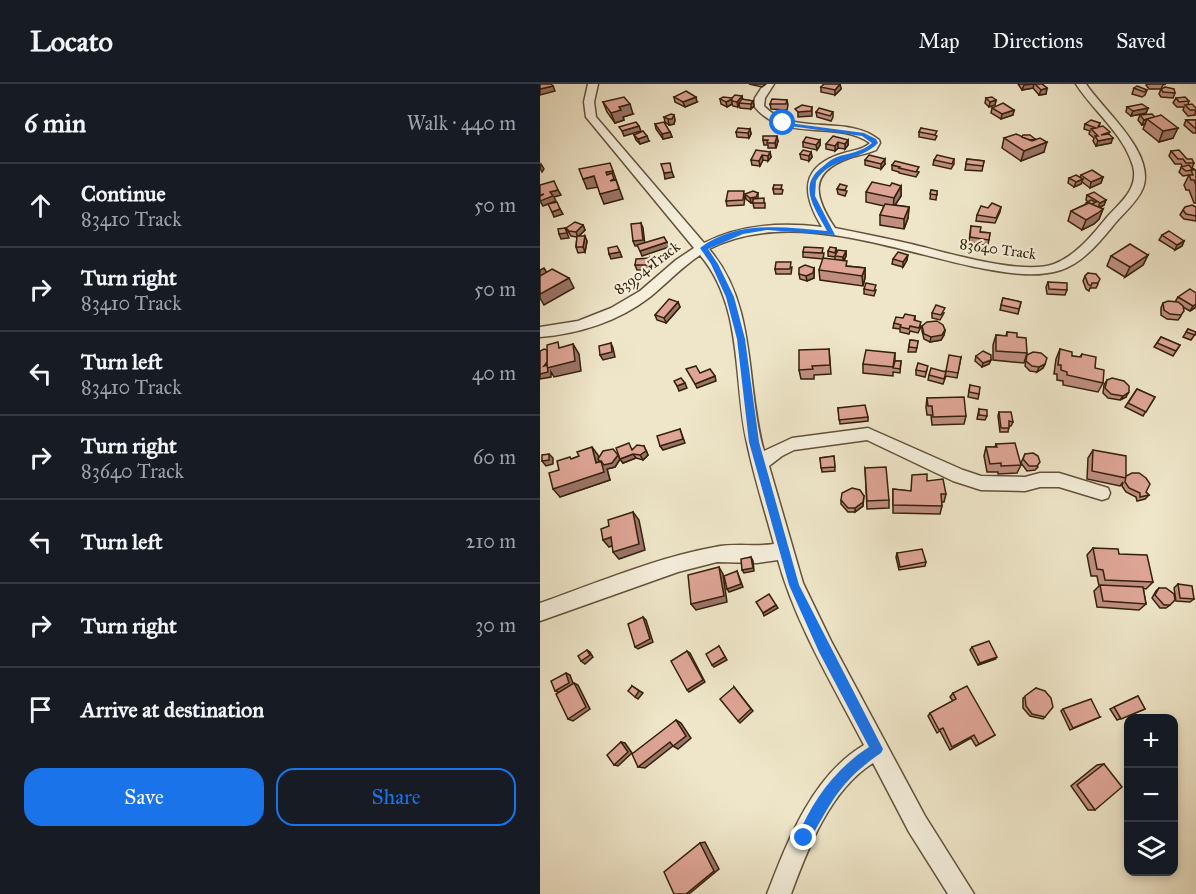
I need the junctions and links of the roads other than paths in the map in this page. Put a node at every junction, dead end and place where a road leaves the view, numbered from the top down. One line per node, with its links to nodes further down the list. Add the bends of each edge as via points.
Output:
1 (769, 84): 4 (street, via 759,106 772,119 858,133 874,140 872,148 836,159 812,181 812,196)
2 (1081, 84): 4 (street, 83640 Track, via 1125,139 1140,179 1129,201 1070,261 1044,271 996,267)
3 (592, 86): 5 (street, via 591,117 661,203)
4 (832, 233): 5 (street, 83640 Track, via 767,228 741,232)
5 (704, 248): 6 (street, 83904 Track, via 628,305 575,326); 7 (street, via 730,297 741,339)
6 (540, 332)
7 (759, 465): 8 (street, via 792,444 868,434 981,483 1025,484 1050,479); 9 (street)
8 (1102, 493)
9 (784, 551): 10 (street, via 717,554); 11 (street, via 794,585)
10 (540, 612)
11 (877, 749): 12 (street, via 852,765 831,789); 13 (street, via 916,824)
12 (779, 894)
13 (962, 894)

